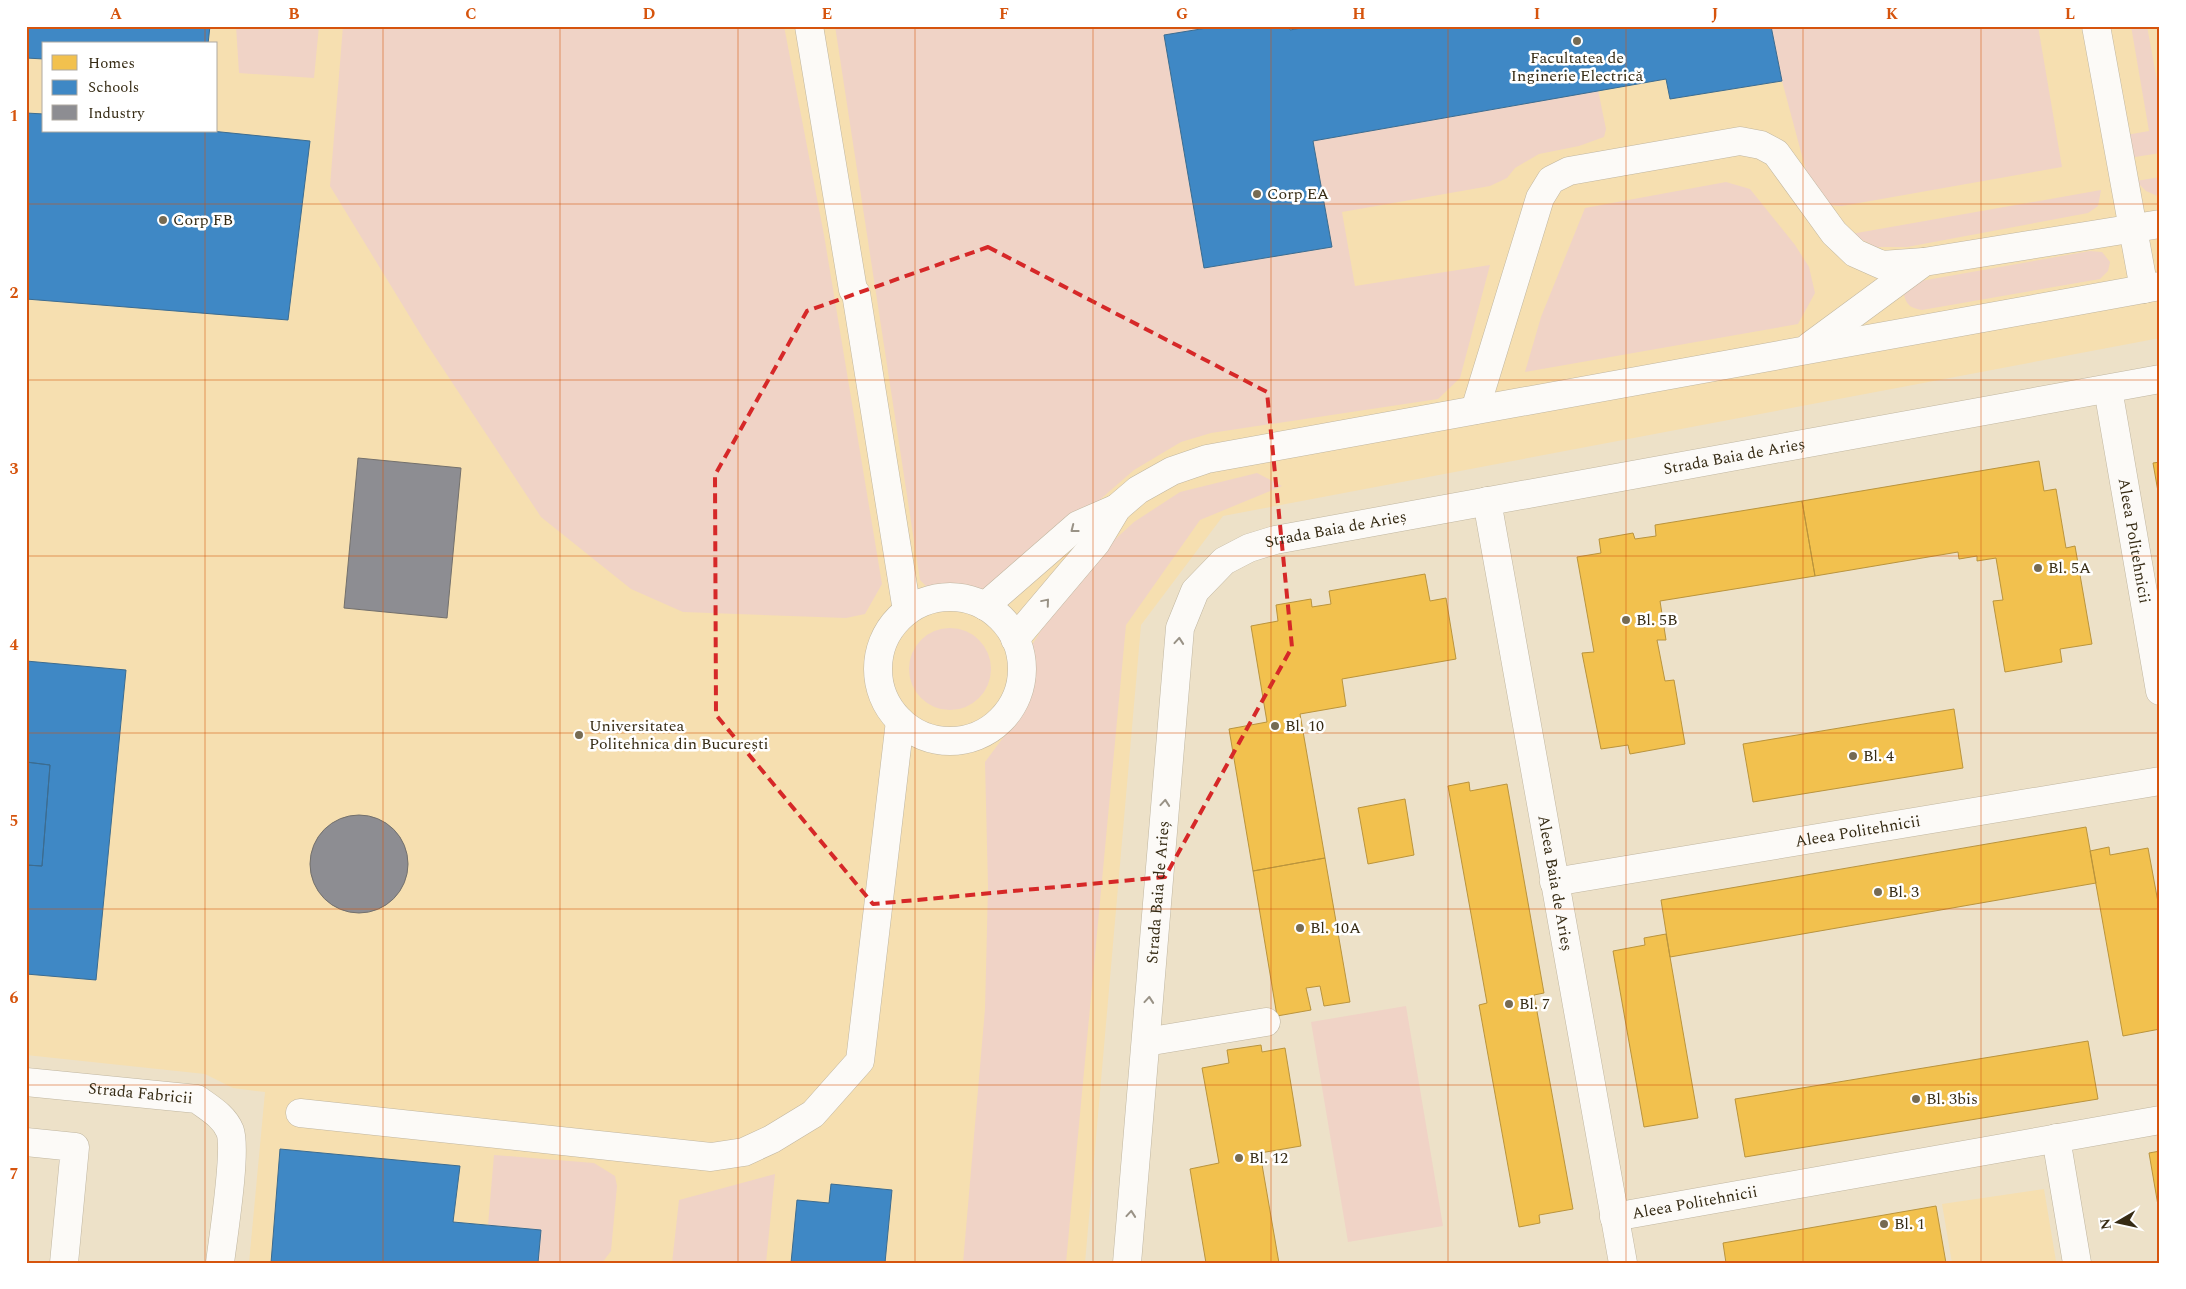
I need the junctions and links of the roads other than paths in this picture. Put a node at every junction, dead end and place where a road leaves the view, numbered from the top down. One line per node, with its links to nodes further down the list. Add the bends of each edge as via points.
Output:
1 (809, 26): 15 (street)
2 (2096, 26): 4 (street)
3 (2160, 224): 4 (street)
4 (2133, 229): 5 (street); 6 (street)
5 (1924, 262): 7 (street); 10 (street, via 1882,265 1855,253 1834,233 1776,153 1761,145 1740,141 1568,171 1551,180 1540,198)
6 (2152, 288): 7 (street)
7 (1805, 350): 10 (street)
8 (2160, 379): 9 (street, Strada Baia de Arieș)
9 (2108, 389): 11 (street, Strada Baia de Arieș); 13 (street, Aleea Politehnicii)
10 (1476, 410): 12 (street, via 1207,459 1172,471 1138,490)
11 (1487, 501): 20 (street, Aleea Baia de Arieș); 22 (street, Strada Baia de Arieș, one-way to 11, via 1180,628 1195,591 1224,561 1249,548 1275,540)
12 (1118, 508): 14 (street, one-way to 14, via 1078,525); 16 (street, one-way to 12, via 1096,543)
13 (2151, 583): 17 (street, Aleea Politehnicii)
14 (985, 606): 15 (street, via 966,598 945,597 925,601); 16 (street, via 1008,626)
15 (907, 611): 18 (street, via 888,633 878,661 885,700)
16 (1015, 639): 18 (street, via 1021,660 1021,680 1003,718 987,731 967,739 946,741 914,732)
17 (2160, 691)
18 (900, 721): 24 (street, via 860,1061 813,1114 744,1152 711,1157)
19 (2160, 781): 20 (street, Aleea Politehnicii)
20 (1554, 882): 28 (street, Aleea Baia de Arieș)
21 (1266, 1022): 22 (street)
22 (1146, 1042): 31 (street, Strada Baia de Arieș, one-way to 22)
23 (26, 1082): 30 (street, Strada Fabricii, via 197,1099 218,1114 230,1131 232,1153)
24 (300, 1113)
25 (2160, 1120): 26 (street, Aleea Politehnicii)
26 (2056, 1138): 28 (street, Aleea Politehnicii); 33 (street)
27 (26, 1142): 29 (street, via 75,1147)
28 (1614, 1217): 32 (street, Aleea Baia de Arieș)
29 (64, 1263)
30 (220, 1263)
31 (1127, 1263)
32 (1622, 1263)
33 (2078, 1263)

